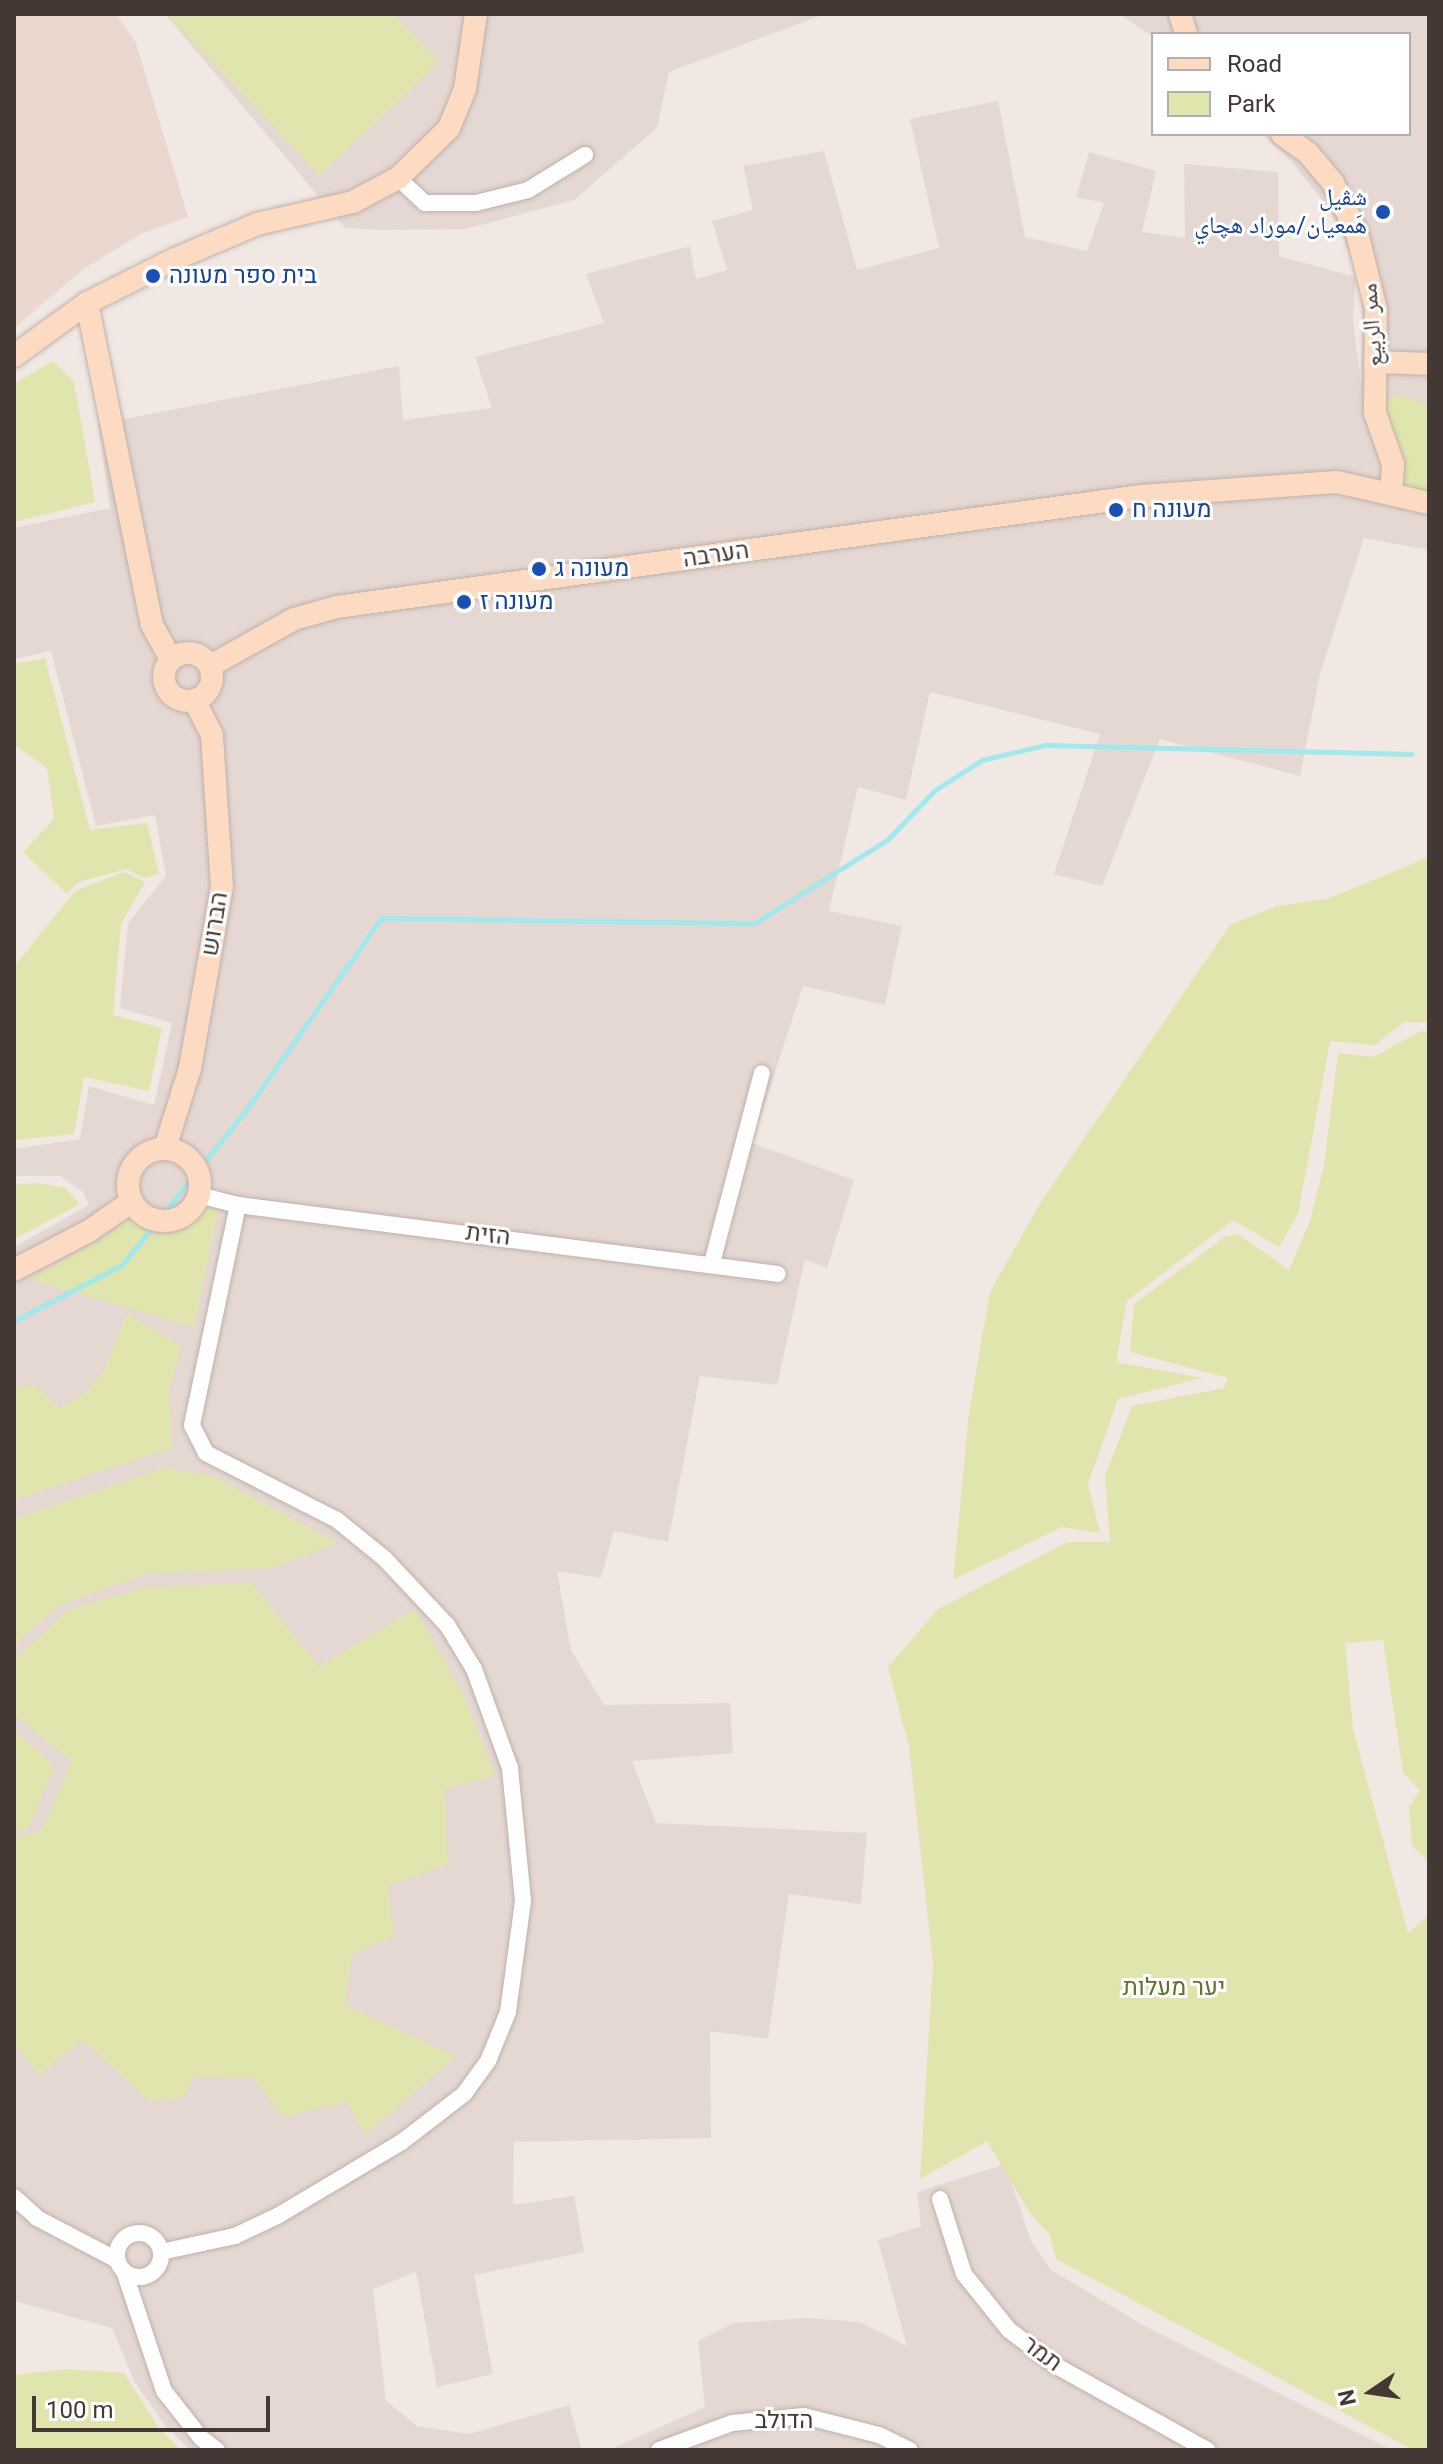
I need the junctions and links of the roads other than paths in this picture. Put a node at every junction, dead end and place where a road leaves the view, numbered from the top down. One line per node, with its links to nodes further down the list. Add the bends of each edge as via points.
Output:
1 (476, 14): 4 (main road, via 468,77 449,128)
2 (1285, 136): 7 (main road, ممر الربيع, via 1308,153 1333,183 1357,233 1376,309)
3 (585, 155): 4 (street, via 528,190 476,203 425,203)
4 (398, 178): 5 (main road, via 353,202 257,224)
5 (87, 303): 6 (main road); 11 (main road, via 152,625)
6 (14, 356)
7 (1375, 362): 8 (main road); 9 (main road, ممر الربيع, via 1375,413 1393,464)
8 (1429, 364)
9 (1391, 493): 10 (main road, הערבה); 12 (main road, הערבה, via 1337,482 1235,486 337,607 294,619)
10 (1429, 503)
11 (171, 659): 12 (main road, via 189,652); 13 (main road, via 164,674 166,686 177,698)
12 (210, 666): 13 (main road, via 211,684)
13 (194, 700): 15 (main road, הברוש, via 212,735 222,887 190,1068)
14 (762, 1073): 19 (street)
15 (165, 1148): 16 (main road, via 190,1159 198,1170); 17 (main road, via 132,1165 127,1189)
16 (199, 1195): 17 (main road, via 189,1211 167,1221 139,1212); 18 (street, הזית)
17 (131, 1202): 20 (main road)
18 (238, 1205): 19 (street, הזית); 24 (street, via 192,1425 206,1453 337,1520 385,1559 447,1625 474,1669 510,1768 523,1901 508,2012 488,2061 464,2094 403,2141 279,2215 235,2236)
19 (712, 1263): 21 (street, הזית)
20 (14, 1270)
21 (778, 1274)
22 (14, 2197): 25 (street, via 37,2218)
23 (940, 2199): 32 (street, תמר, via 964,2274 1009,2330 1058,2367)
24 (161, 2252): 25 (street, via 154,2238 138,2233 119,2245); 26 (street)
25 (121, 2266): 26 (street, via 142,2277); 27 (street)
26 (155, 2270): 27 (street, via 144,2296)
27 (145, 2336): 29 (street, via 164,2391)
28 (692, 2444): 30 (street, הדולב); 31 (street, הדולב, via 732,2423 804,2416 879,2435)
29 (217, 2450)
30 (659, 2450)
31 (910, 2450)
32 (1207, 2450)

